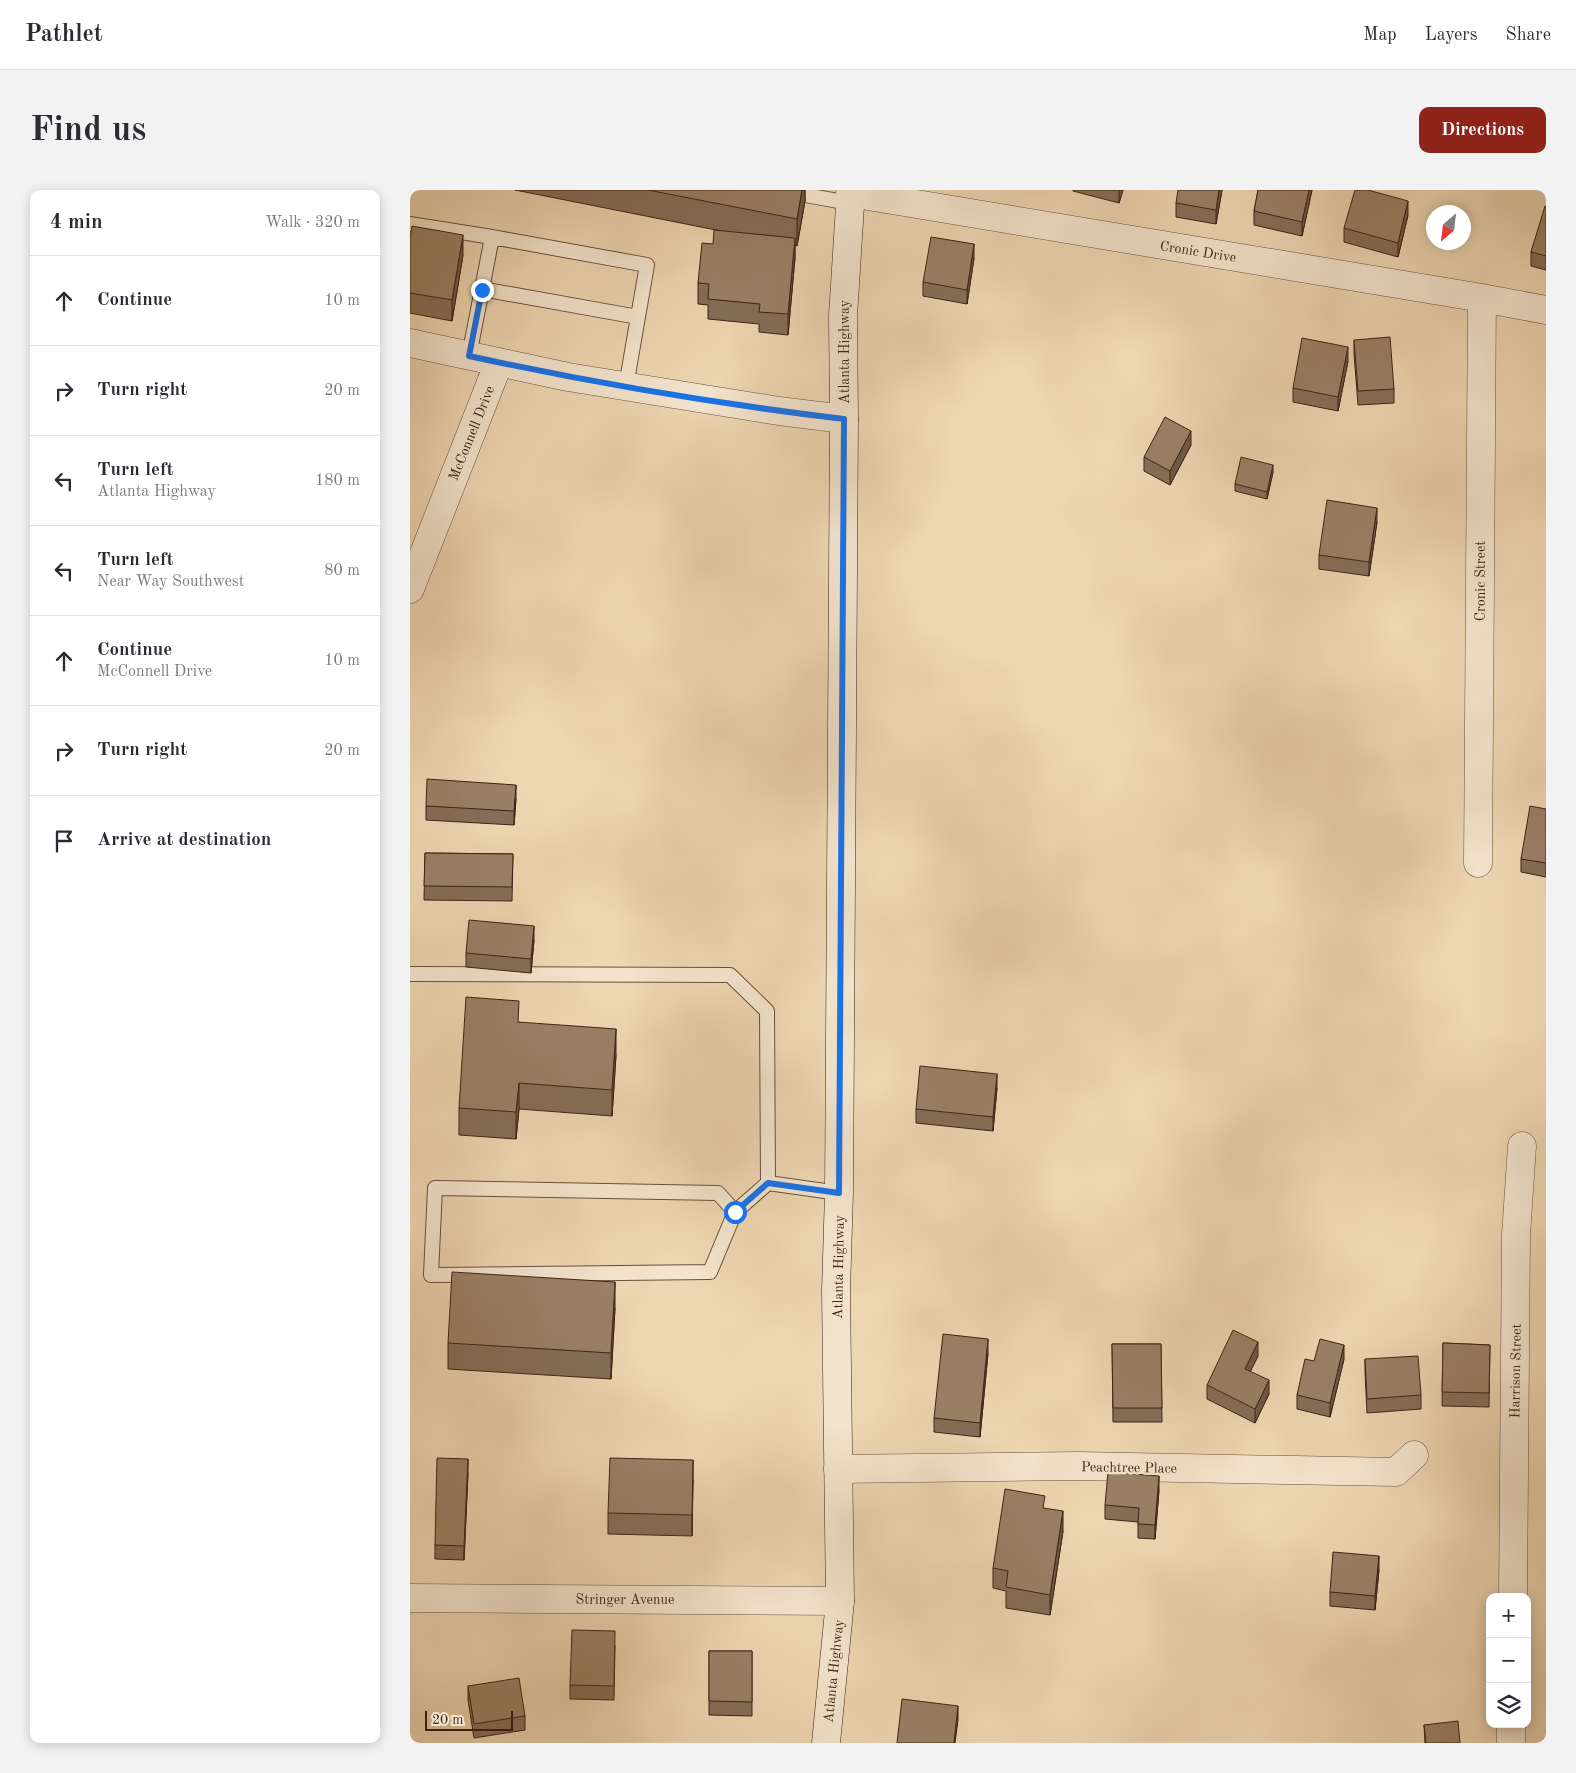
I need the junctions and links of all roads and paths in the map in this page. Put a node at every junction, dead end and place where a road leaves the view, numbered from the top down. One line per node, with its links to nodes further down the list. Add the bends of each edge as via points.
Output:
1 (778, 190): 2 (lane)
2 (850, 195): 6 (street, Cronic Drive); 13 (street, Atlanta Highway, via 843,316)
3 (410, 224): 4 (lane)
4 (492, 237): 5 (lane); 8 (lane, via 647,265)
5 (482, 290): 8 (lane); 10 (lane)
6 (1482, 298): 7 (street, Cronic Drive); 15 (street, Cronic Street)
7 (1546, 310)
8 (638, 317): 12 (lane)
9 (410, 343): 10 (street)
10 (469, 356): 11 (street)
11 (499, 362): 12 (street); 14 (street, McConnell Drive)
12 (626, 386): 13 (street)
13 (844, 419): 19 (street, Atlanta Highway)
14 (410, 588)
15 (1478, 863)
16 (410, 974): 18 (lane, via 730,975 767,1011)
17 (1522, 1146): 23 (street, Harrison Street, via 1516,1235)
18 (768, 1183): 19 (lane); 20 (lane)
19 (839, 1193): 22 (street, Atlanta Highway, via 836,1291)
20 (735, 1212): 20 (lane, via 718,1193 435,1188 432,1275 710,1272)
21 (1414, 1455): 22 (street, Peachtree Place, via 1396,1472 1078,1466)
22 (838, 1469): 25 (street, Atlanta Highway)
23 (1513, 1593)
24 (410, 1598): 25 (street, Stringer Avenue)
25 (840, 1601): 27 (street, Atlanta Highway)
26 (1511, 1728): 28 (street)
27 (826, 1743)
28 (1511, 1743)

